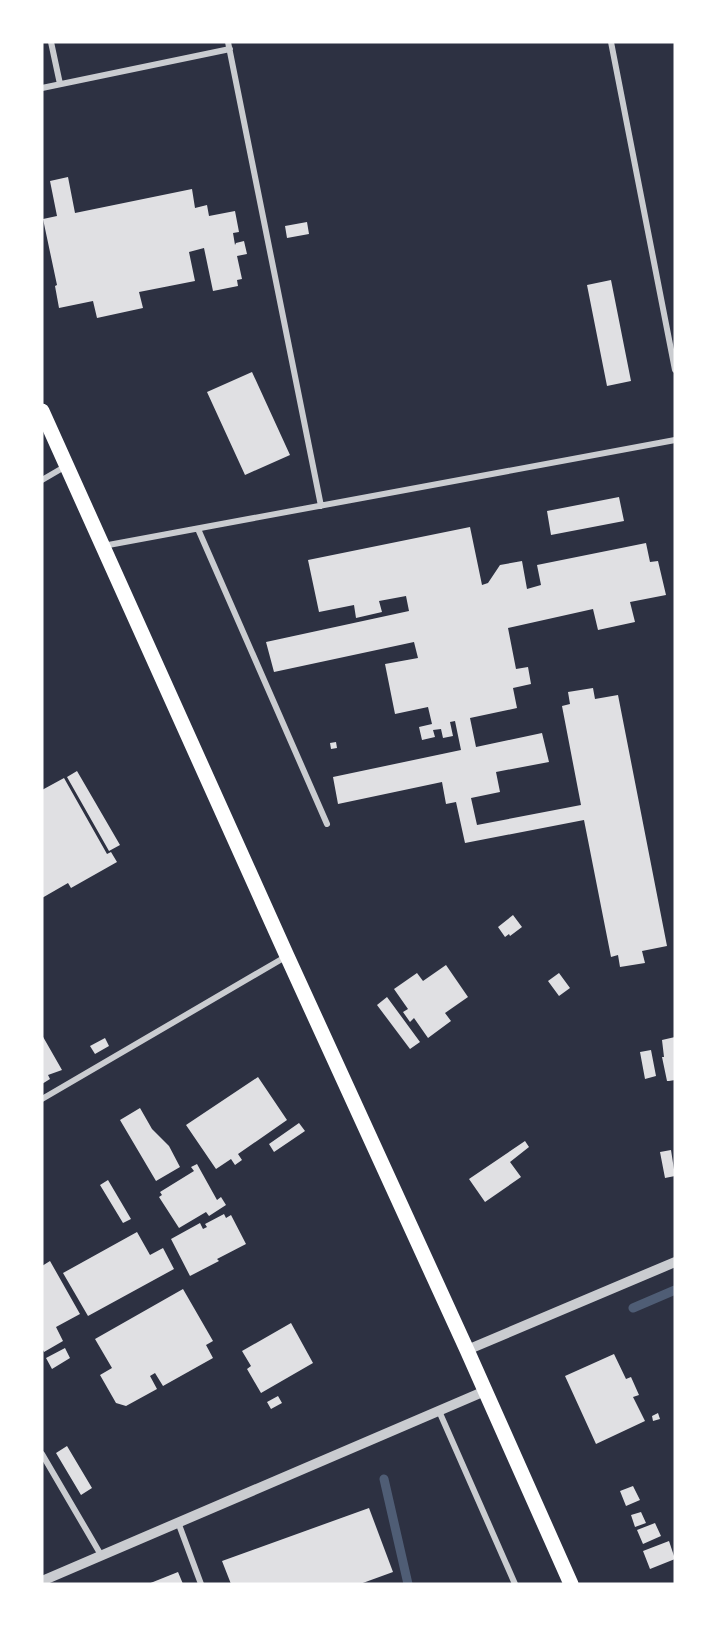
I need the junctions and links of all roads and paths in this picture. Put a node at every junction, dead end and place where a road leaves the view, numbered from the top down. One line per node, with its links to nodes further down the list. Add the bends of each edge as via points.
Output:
1 (51, 42): 4 (street)
2 (611, 42): 6 (street)
3 (229, 45): 4 (street); 11 (street)
4 (60, 84): 5 (street)
5 (42, 88)
6 (675, 370)
7 (42, 411): 9 (main road)
8 (675, 440): 11 (street)
9 (67, 466): 10 (street); 13 (main road)
10 (42, 480)
11 (321, 506): 12 (street)
12 (198, 529): 13 (street); 14 (street)
13 (103, 546): 15 (main road)
14 (327, 824)
15 (287, 956): 16 (street); 18 (main road)
16 (42, 1099)
17 (675, 1262): 18 (street)
18 (467, 1350): 19 (main road)
19 (485, 1391): 20 (street); 27 (main road)
20 (439, 1411): 22 (street); 26 (street)
21 (42, 1455): 23 (street)
22 (178, 1522): 23 (street); 25 (street)
23 (100, 1555): 24 (street)
24 (42, 1581)
25 (201, 1584)
26 (515, 1584)
27 (571, 1584)

